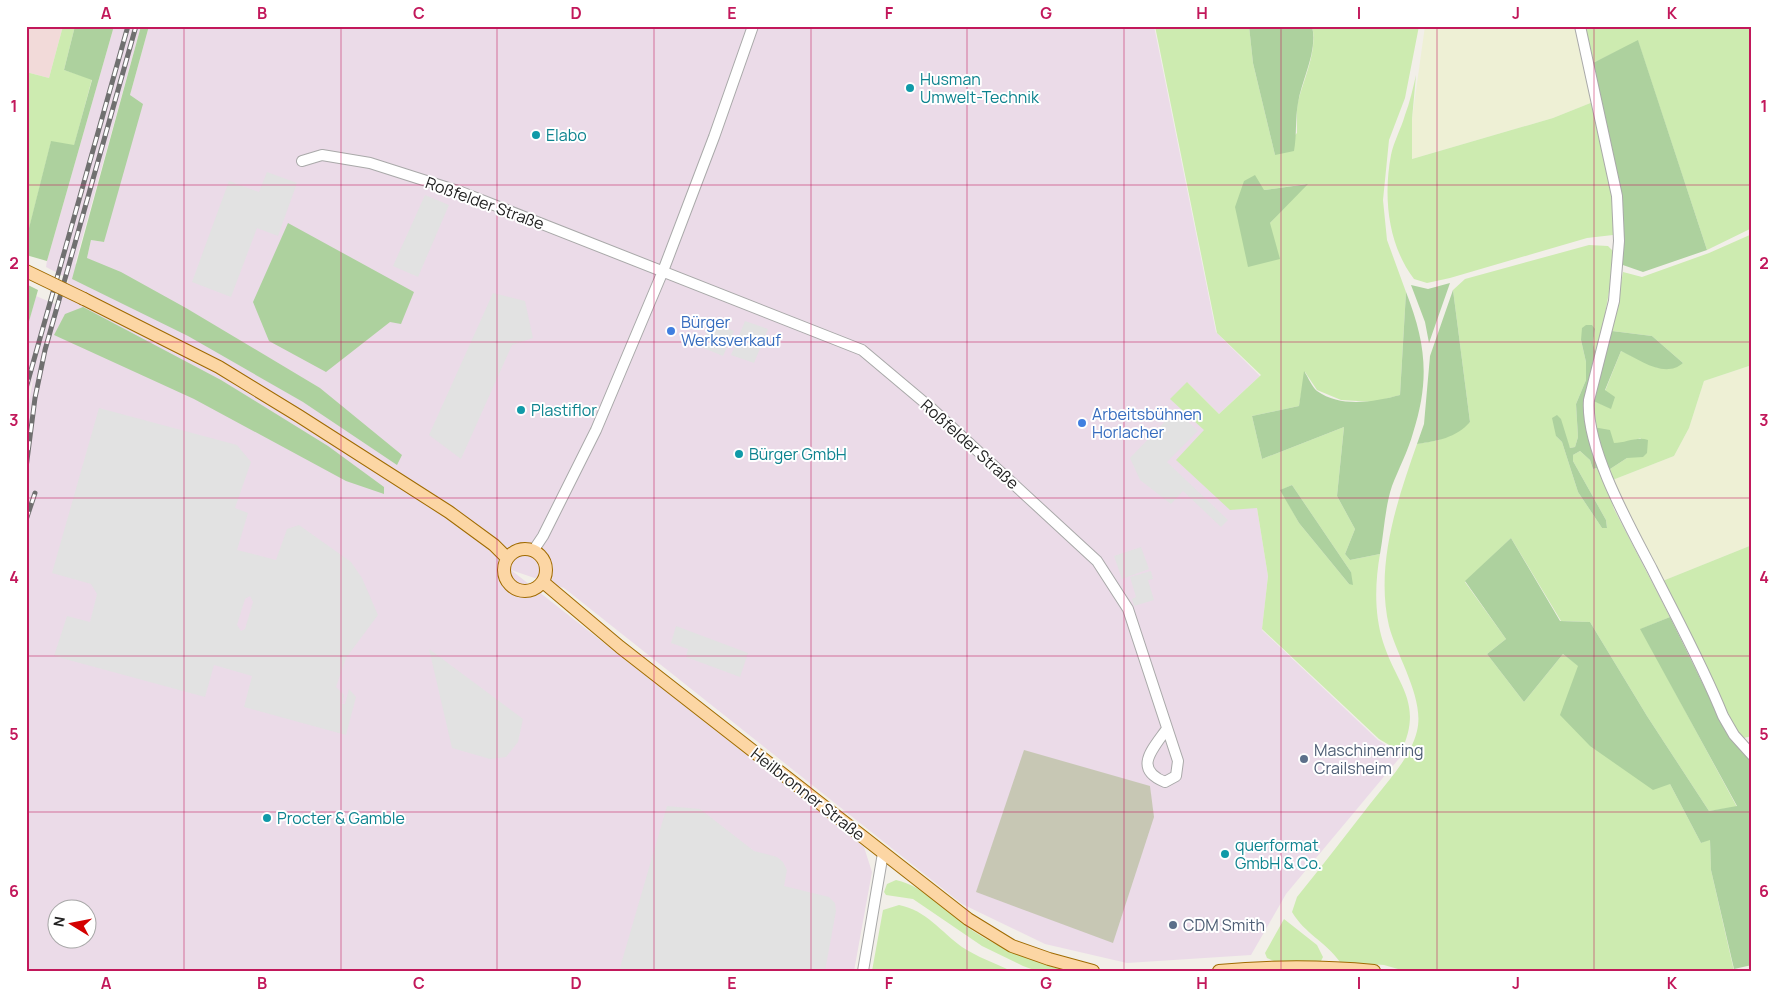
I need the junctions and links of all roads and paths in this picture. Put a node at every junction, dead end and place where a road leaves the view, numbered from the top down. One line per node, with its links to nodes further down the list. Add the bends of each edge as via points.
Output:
1 (752, 26): 5 (street)
2 (1580, 26): 10 (street, via 1616,196 1619,241 1614,301 1589,400 1591,427 1623,514 1722,716)
3 (302, 161): 5 (street, Roßfelder Straße, via 322,155 370,163 461,192)
4 (26, 271): 7 (main road, bridge, via 218,367 449,512)
5 (663, 271): 6 (street, via 596,430); 9 (street, Roßfelder Straße, via 862,350 1014,483 1097,561 1122,598)
6 (533, 550): 7 (main road, via 523,549); 8 (main road, via 544,560)
7 (507, 558): 8 (main road, via 504,572 510,585 517,590 536,589)
8 (543, 582): 11 (main road, Heilbronner Straße, via 620,647)
9 (1166, 730): 9 (street, Roßfelder Straße, via 1178,762 1176,776 1165,782 1153,777 1147,767 1149,755)
10 (1752, 755)
11 (883, 853): 12 (street); 13 (main road, Heilbronner Straße, via 968,919 1012,946)
12 (863, 971)
13 (1094, 971)
14 (1219, 971): 15 (main road, via 1329,967)
15 (1374, 971)

